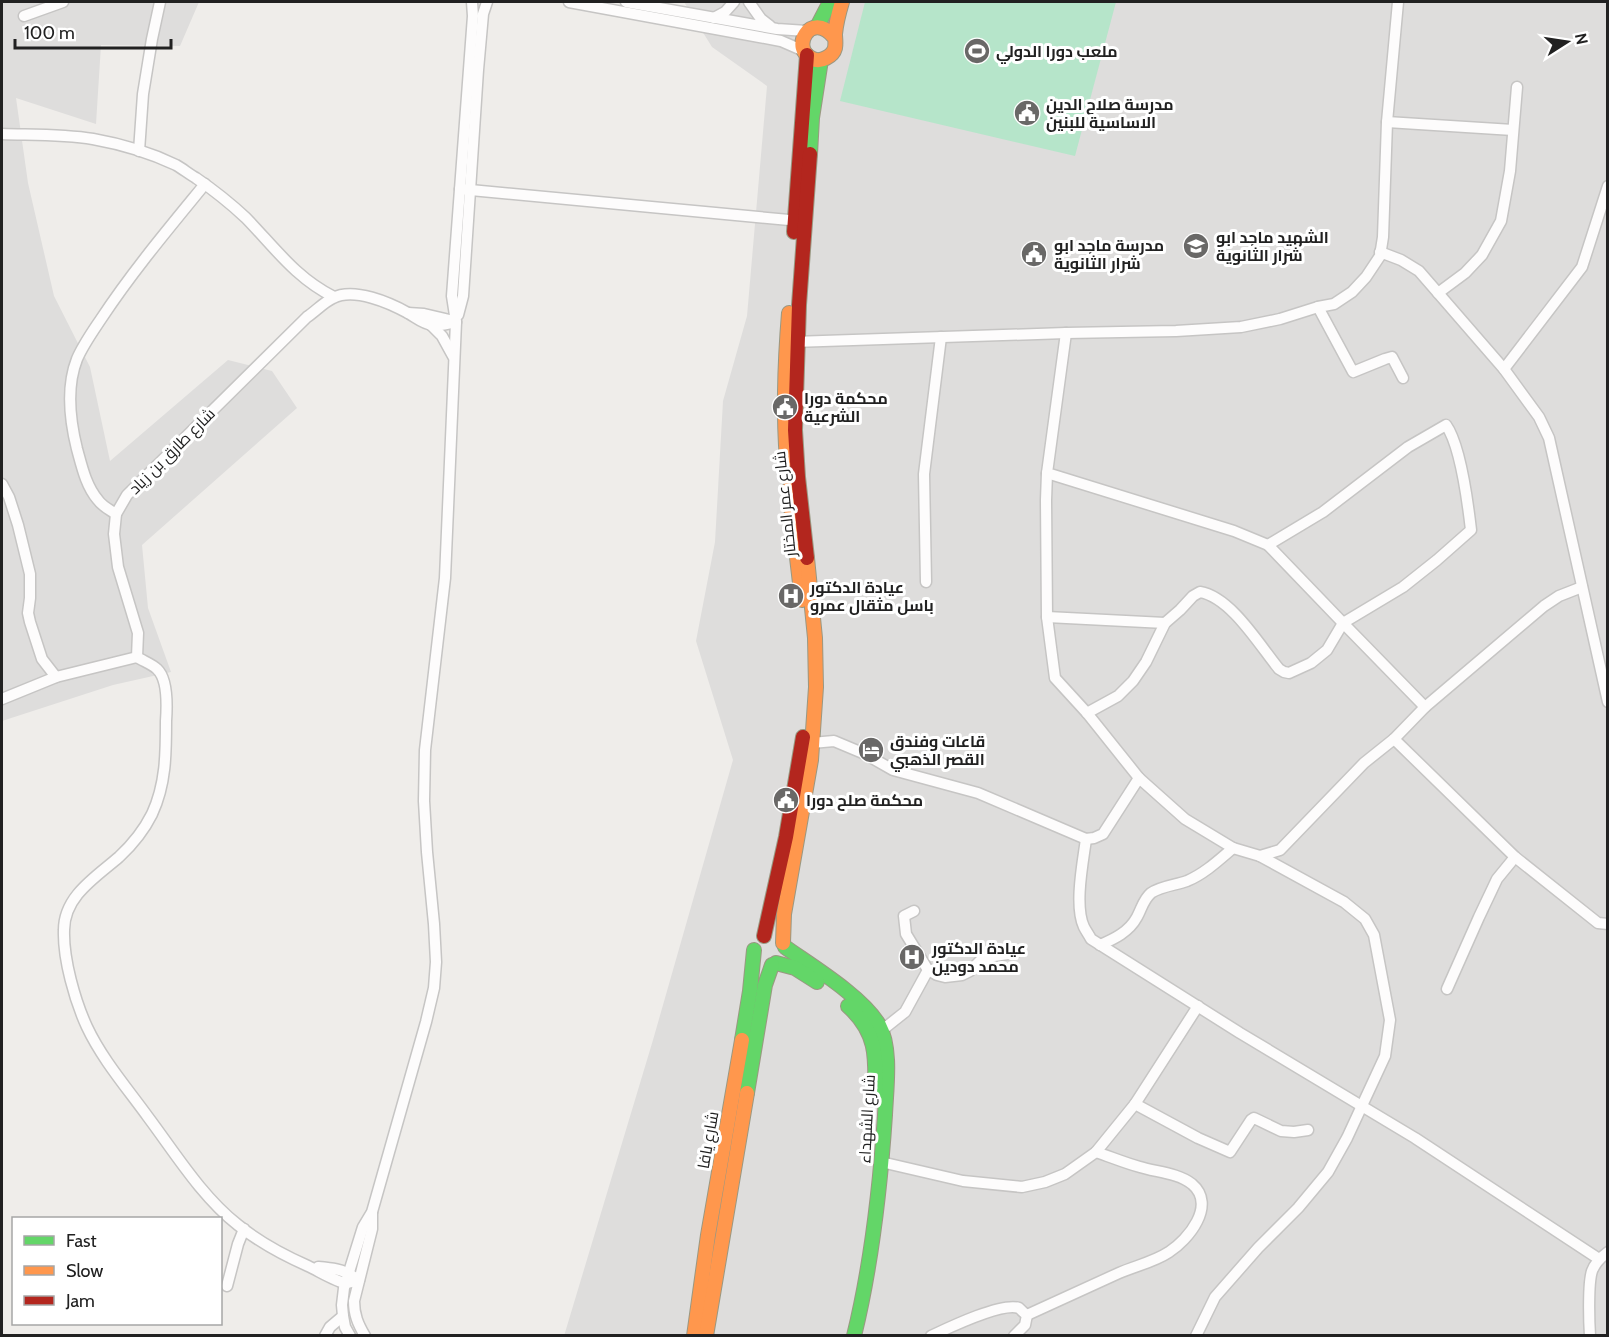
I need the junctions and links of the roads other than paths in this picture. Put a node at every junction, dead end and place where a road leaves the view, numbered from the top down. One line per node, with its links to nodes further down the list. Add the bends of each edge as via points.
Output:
1 (63, 2): 12 (street)
2 (160, 2): 23 (street, via 143,94)
3 (472, 2): 26 (street)
4 (487, 2): 26 (street)
5 (569, 2): 17 (street, via 781,41)
6 (626, 2): 13 (street)
7 (734, 2): 13 (street)
8 (749, 2): 14 (street)
9 (830, 2): 15 (main road)
10 (842, 2): 16 (main road)
11 (1398, 2): 20 (street)
12 (24, 16)
13 (714, 18): 14 (street)
14 (773, 28): 15 (street)
15 (812, 29): 16 (main road, via 826,29); 17 (main road, via 802,40)
16 (834, 37): 18 (main road, via 833,52)
17 (805, 53): 18 (main road); 27 (main road, شارع عمر المختار)
18 (821, 60): 27 (main road, شارع عمر المختار)
19 (1517, 87): 21 (street)
20 (1387, 122): 21 (street); 28 (street)
21 (1513, 130): 29 (street, via 1501,221 1482,255)
22 (2, 134): 23 (street, via 93,139)
23 (139, 151): 24 (street, via 178,166)
24 (205, 184): 31 (street, via 223,196 306,280); 43 (street, via 115,298 77,359 72,382 73,432 89,486 99,502)
25 (1608, 186): 39 (street, via 1582,267)
26 (465, 189): 27 (street); 30 (street); 34 (street, via 463,296)
27 (800, 221): 37 (main road, شارع عمر المختار)
28 (1380, 252): 29 (street, via 1419,272); 32 (street, via 1352,292 1334,304)
29 (1438, 293): 39 (street)
30 (452, 296): 33 (street); 34 (street)
31 (334, 297): 33 (street, via 362,295 420,321); 43 (street, شارع طارق بن زياد, via 307,317 135,487)
32 (1318, 307): 35 (street, via 1241,327); 40 (street, via 1353,372 1392,357)
33 (431, 320): 34 (street, via 442,326); 38 (street)
34 (456, 322): 38 (street)
35 (1066, 333): 36 (street); 41 (street)
36 (941, 337): 37 (street); 45 (street, via 924,474)
37 (792, 341): 57 (main road, شارع عمر المختار, via 798,477 815,638); 65 (main road, شارع عمر المختار, via 784,429 806,631 806,699 786,837)
38 (454, 358): 80 (street, via 445,578 425,750 434,988)
39 (1504, 369): 46 (street, via 1539,417 1549,438)
40 (1403, 378)
41 (1047, 473): 44 (street); 47 (street)
42 (2, 484): 51 (street, via 18,525 30,574 30,622 42,659)
43 (116, 514): 50 (street, via 118,567 138,633)
44 (1268, 545): 49 (street); 49 (street, via 1323,512 1408,447 1446,425 1459,461 1471,530 1403,586)
45 (926, 582)
46 (1582, 587): 53 (street); 54 (street, via 1544,606)
47 (1047, 617): 48 (street); 55 (street, via 1055,678)
48 (1165, 623): 49 (street, via 1193,596 1205,593 1231,609 1287,673 1306,666 1327,650); 55 (street, via 1133,681 1118,696)
49 (1343, 623): 54 (street)
50 (137, 657): 51 (street); 81 (street, via 158,669 164,683 166,766 160,793 139,835 72,901 64,928 65,955 80,1010 102,1053 185,1167 211,1199)
51 (56, 677): 52 (street)
52 (2, 699)
53 (1608, 702)
54 (1425, 707): 56 (street)
55 (1087, 712): 58 (street)
56 (1394, 739): 61 (street, via 1364,763 1280,850); 62 (street)
57 (812, 743): 59 (street, via 834,741 893,770 978,794); 66 (main road, شارع عمر المختار, via 784,914)
58 (1139, 777): 59 (street, via 1103,834); 60 (street, via 1185,819)
59 (1086, 839): 67 (street, via 1080,913 1087,933)
60 (1233, 848): 61 (street); 67 (street, via 1188,880 1153,892 1126,931)
61 (1260, 856): 76 (street, via 1344,902 1365,919 1374,934 1390,1020 1385,1056)
62 (1515, 857): 64 (street, via 1598,922); 72 (street, via 1497,879)
63 (914, 910): 71 (street, via 904,916 906,934)
64 (1608, 924)
65 (764, 936): 66 (main road, via 776,936); 68 (main road)
66 (784, 945): 70 (main road, via 783,957); 74 (main road, شارع الشهداء, via 852,997)
67 (1100, 945): 73 (street)
68 (754, 950): 70 (main road, via 758,960); 92 (main road, شارع يافا)
69 (1015, 953): 71 (street, via 985,958 962,975 941,976)
70 (774, 964): 93 (main road, شارع يافا, via 765,985); 94 (main road, شارع الشهداء, via 802,972 854,1010 869,1031 874,1047 869,1199 856,1295)
71 (928, 970): 74 (street, via 905,1012)
72 (1447, 989)
73 (1198, 1006): 75 (street); 76 (street)
74 (881, 1031): 79 (main road, شارع الشهداء, via 887,1058)
75 (1135, 1104): 77 (street, via 1230,1152 1254,1118 1281,1131); 78 (street)
76 (1361, 1106): 83 (street); 98 (street, via 1328,1172 1215,1298)
77 (1308, 1130)
78 (1096, 1152): 79 (street, via 1065,1174 1022,1187 963,1181); 87 (street, via 1191,1184 1200,1200 1199,1219 1183,1242 1168,1253)
79 (881, 1162): 95 (main road, شارع الشهداء, via 872,1248)
80 (372, 1212): 84 (street, via 363,1227); 85 (street, via 372,1229)
81 (244, 1229): 84 (street, via 308,1267); 86 (street)
82 (1608, 1252): 83 (street)
83 (1599, 1260): 99 (street, via 1591,1272)
84 (347, 1278): 85 (street); 88 (street)
85 (359, 1281): 91 (street, via 354,1312)
86 (227, 1286)
87 (1026, 1315): 96 (street, via 1020,1308 996,1310); 97 (street, via 1025,1325)
88 (343, 1316): 89 (street); 90 (street)
89 (325, 1335)
90 (350, 1335)
91 (365, 1335)
92 (694, 1335)
93 (706, 1335)
94 (845, 1335)
95 (854, 1335)
96 (931, 1335)
97 (1014, 1335)
98 (1196, 1335)
99 (1590, 1335)

